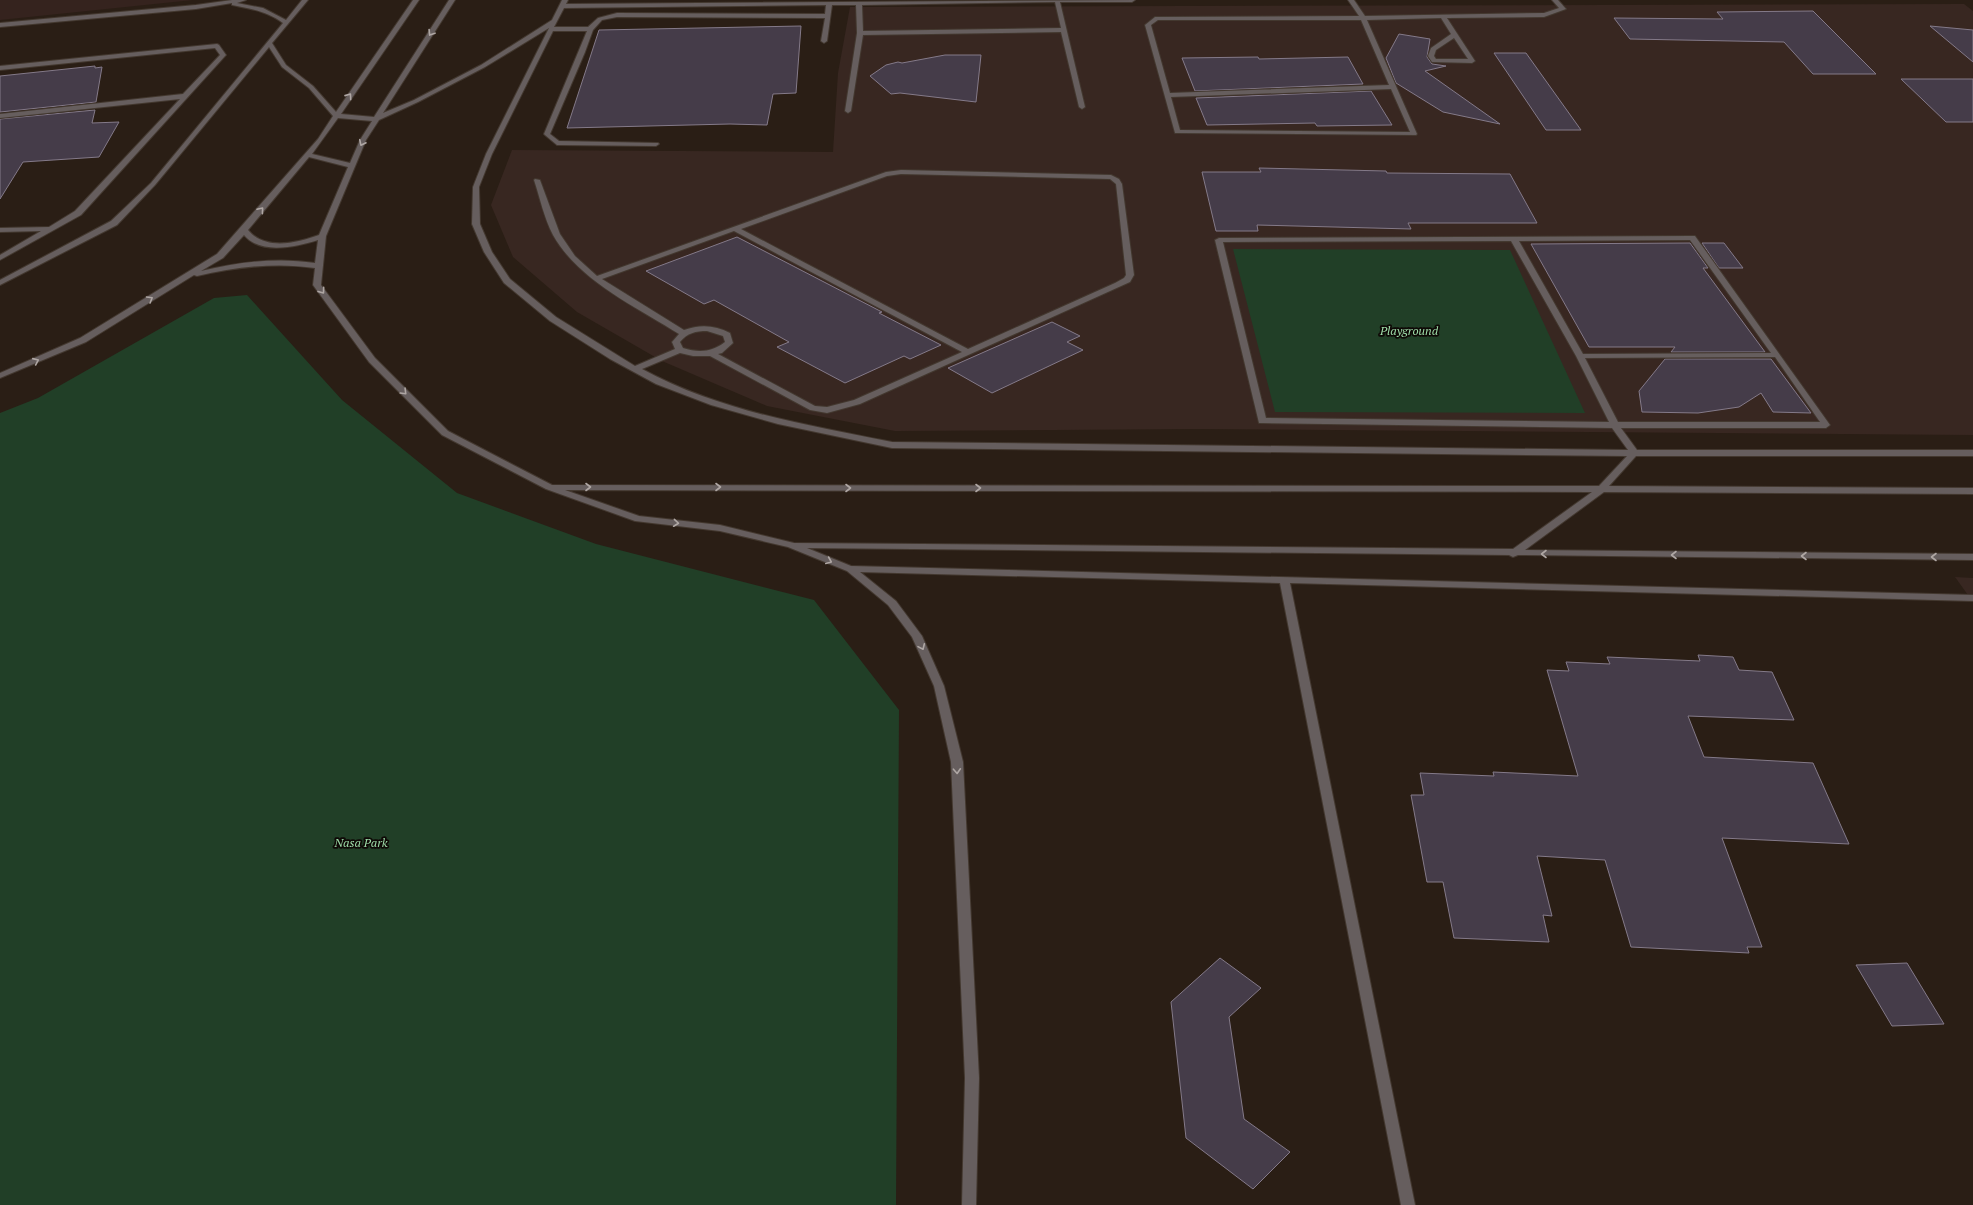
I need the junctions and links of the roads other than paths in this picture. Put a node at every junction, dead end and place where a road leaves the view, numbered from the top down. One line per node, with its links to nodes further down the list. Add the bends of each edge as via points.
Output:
1 (243, 0): 10 (street)
2 (305, 0): 18 (street)
3 (416, 0): 34 (street, one-way to 3)
4 (452, 0): 35 (street, one-way to 35)
5 (1132, 0): 9 (street)
6 (1351, 0): 16 (street)
7 (1555, 0): 15 (street, via 1562,9 1544,15)
8 (901, 1): 9 (street); 13 (street)
9 (1057, 1): 22 (street)
10 (226, 3): 18 (street, via 261,8 277,15); 19 (street)
11 (564, 3): 12 (street); 17 (street)
12 (829, 3): 13 (street); 14 (street)
13 (859, 3): 23 (street)
14 (828, 16): 21 (street, via 617,14 600,19); 25 (street)
15 (1443, 17): 16 (street); 24 (street)
16 (1363, 18): 28 (street); 29 (street, via 1157,18 1148,25)
17 (555, 20): 20 (street); 35 (street, via 483,66)
18 (286, 23): 26 (street)
19 (0, 25)
20 (551, 29): 21 (street); 57 (street, via 489,154 476,187 476,224 488,252 508,281 553,319)
21 (590, 29): 36 (street, via 547,134 557,142)
22 (1064, 30): 23 (street); 31 (street)
23 (860, 33): 32 (street)
24 (1455, 34): 24 (street, via 1472,61 1434,61 1431,56 1433,49)
25 (824, 41)
26 (269, 43): 34 (street, via 284,66 311,88); 50 (street, via 153,184 114,223)
27 (0, 68): 30 (street, via 217,46 223,55)
28 (1394, 87): 29 (street); 29 (street, via 1414,134 1177,132)
29 (1168, 95)
30 (186, 96): 33 (street); 40 (street, via 78,213)
31 (1082, 107)
32 (848, 111)
33 (0, 116)
34 (336, 116): 35 (street); 37 (street)
35 (376, 119): 38 (street, one-way to 38, via 363,140)
36 (656, 144)
37 (307, 155): 38 (street); 43 (street, one-way to 37)
38 (352, 166): 44 (street)
39 (537, 180): 49 (street, via 556,234 572,258)
40 (50, 229): 42 (street); 46 (street)
41 (735, 229): 49 (street); 53 (street); 53 (street, via 886,174 901,172 1110,177 1117,180 1130,275 1127,280)
42 (0, 230)
43 (244, 230): 44 (street, via 257,240 274,245 300,243); 48 (street, via 220,256)
44 (322, 236): 47 (street)
45 (1514, 239): 55 (street, via 1692,238); 56 (street); 59 (street, via 1219,240 1262,421)
46 (0, 258)
47 (319, 266): 48 (street, via 298,262 249,263); 62 (street, one-way to 62, via 318,285 372,360 445,433)
48 (187, 276): 58 (street, one-way to 48, via 83,340)
49 (596, 279): 51 (street)
50 (0, 283)
51 (683, 334): 52 (street, via 676,342); 54 (street, via 707,328 716,329 727,335 729,343 719,351)
52 (680, 350): 54 (street, via 693,354); 57 (street)
53 (968, 352): 54 (street, via 858,402 827,410 802,403)
54 (711, 353)
55 (1777, 355): 56 (street); 59 (street, via 1826,425)
56 (1580, 356): 59 (street)
57 (635, 369): 60 (street, via 659,382 714,403 781,422 892,445)
58 (0, 376)
59 (1615, 425): 60 (street)
60 (1634, 453): 61 (street); 63 (street)
61 (1973, 453)
62 (549, 487): 63 (street, one-way to 63); 65 (street, one-way to 65, via 638,519 720,528)
63 (1602, 489): 64 (street); 66 (street)
64 (1973, 491)
65 (791, 545): 66 (street); 68 (street, one-way to 68)
66 (1513, 554): 67 (street, one-way to 66)
67 (1973, 557)
68 (850, 570): 69 (street); 71 (street, one-way to 71, via 892,603 917,636 939,686 957,762 972,1078)
69 (1284, 580): 70 (street); 72 (street)
70 (1973, 598)
71 (968, 1205)
72 (1408, 1205)

